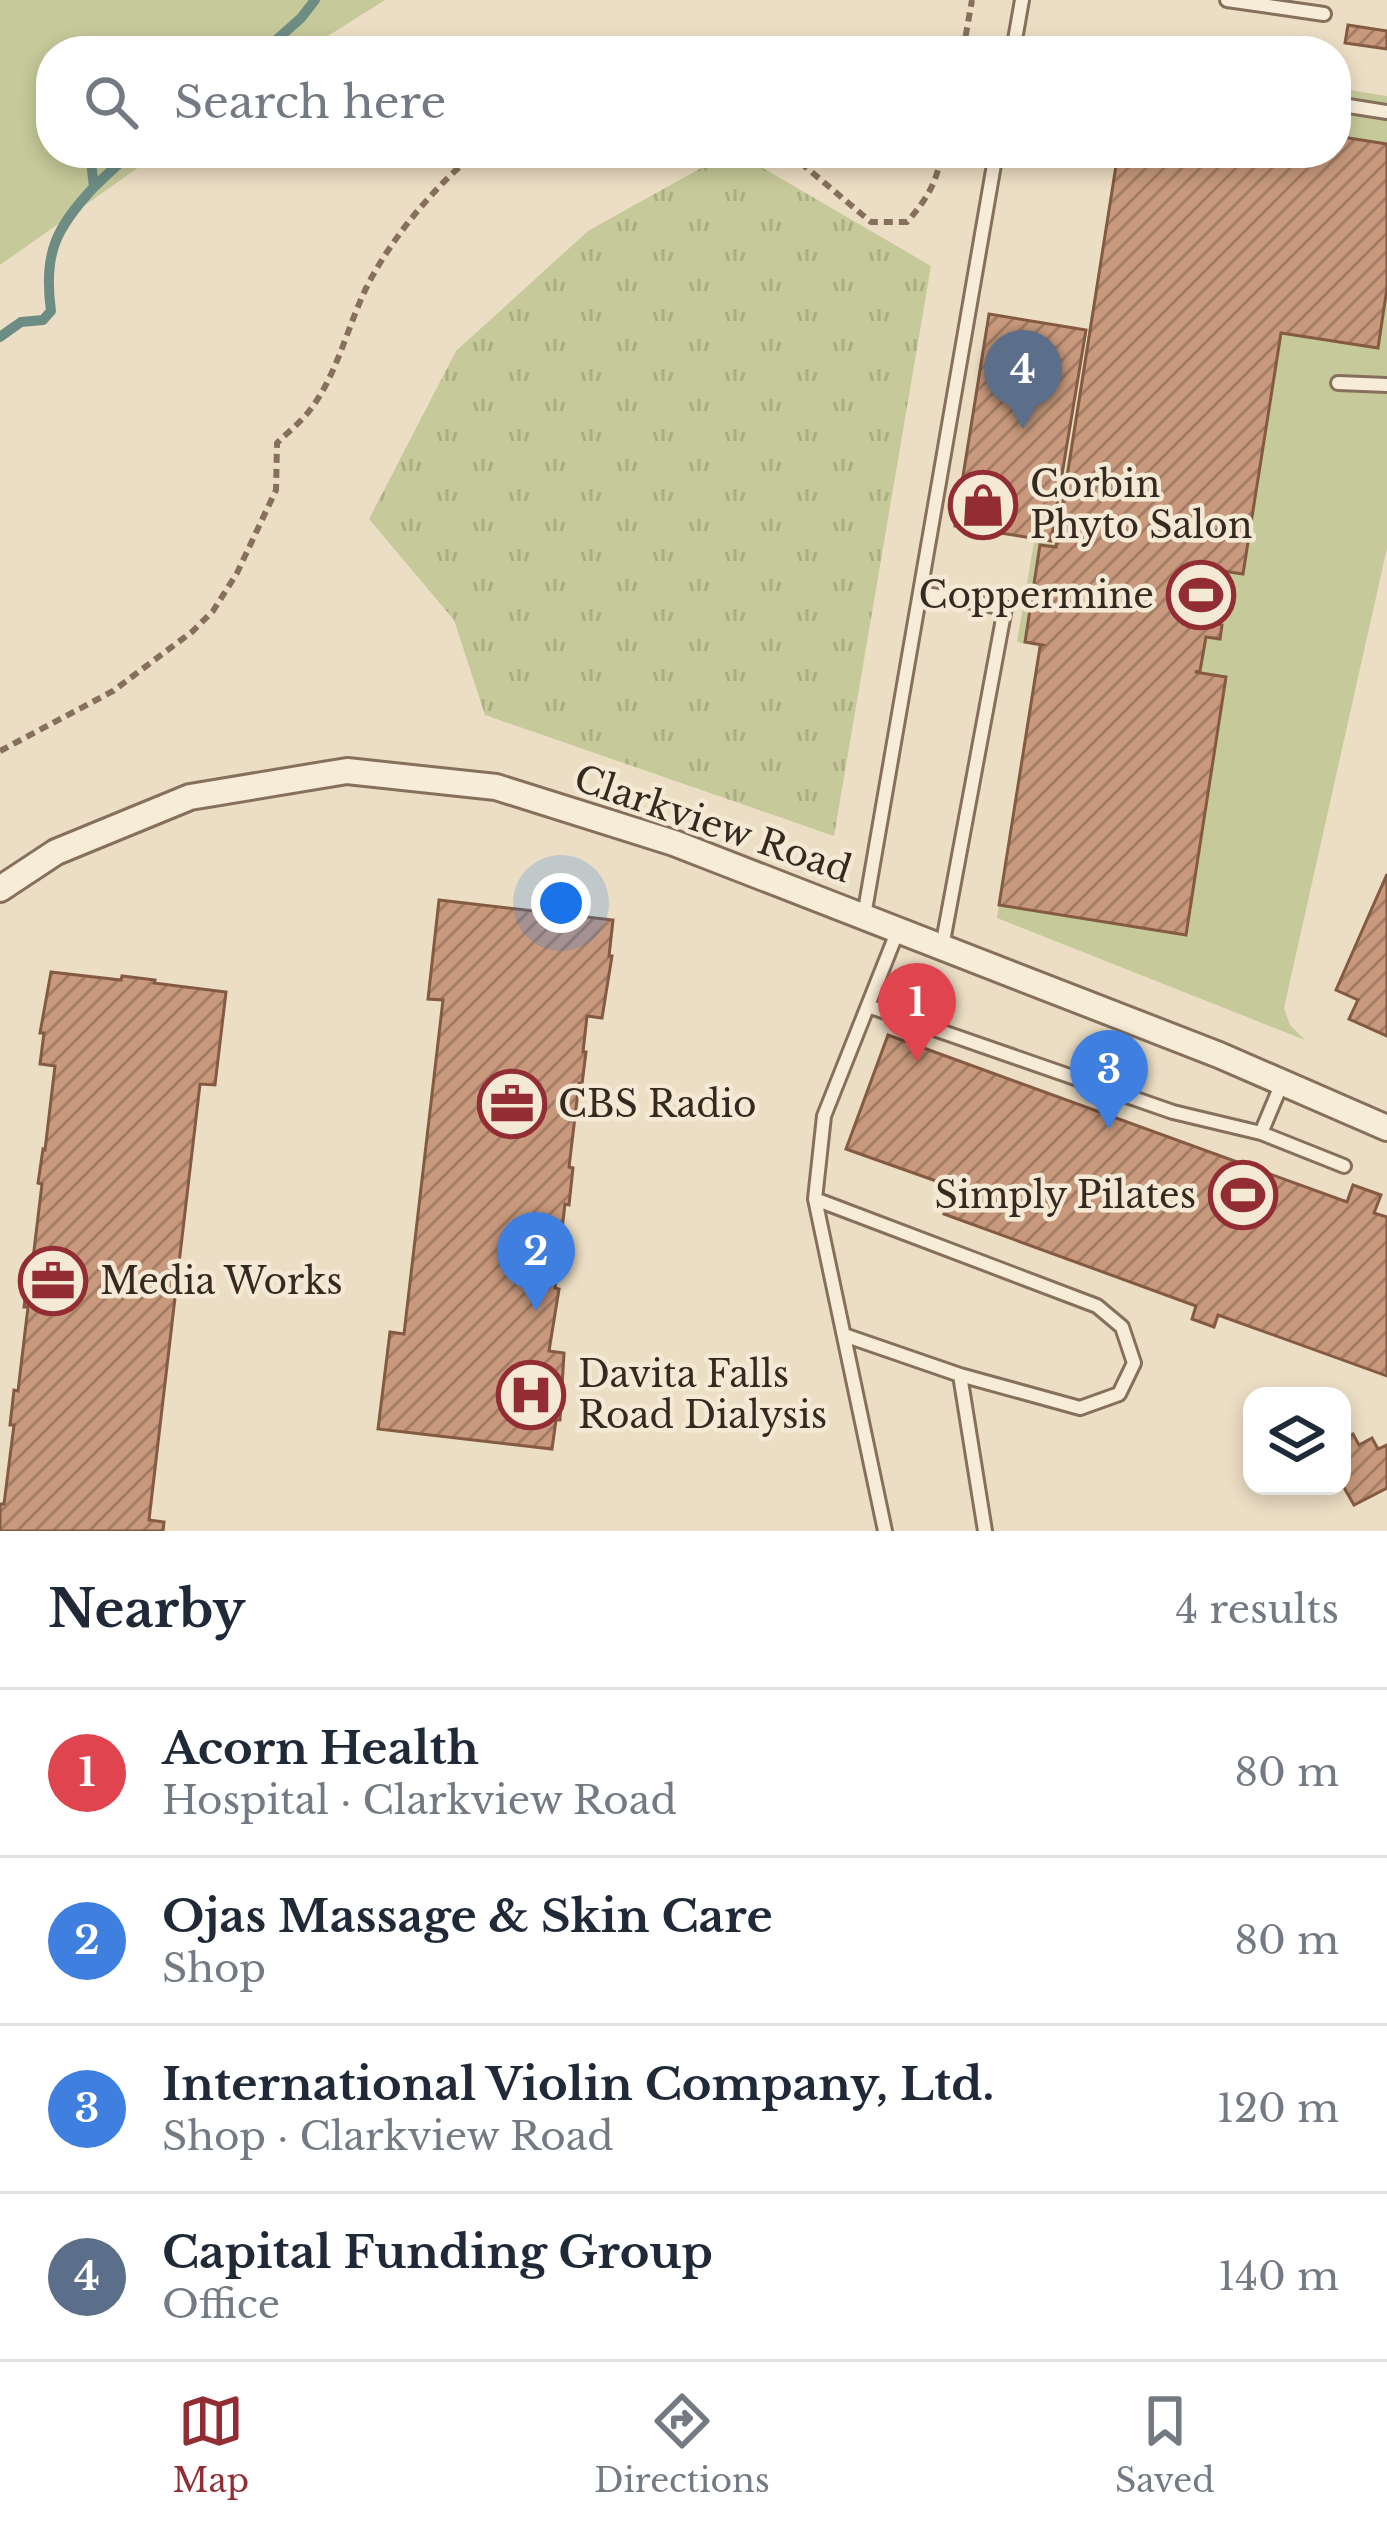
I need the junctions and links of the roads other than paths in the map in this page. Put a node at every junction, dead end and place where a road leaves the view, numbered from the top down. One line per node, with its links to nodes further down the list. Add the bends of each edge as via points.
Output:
1 (1022, 0): 4 (lane)
2 (1227, 0): 3 (lane)
3 (1324, 14)
4 (1016, 36)
5 (1351, 106): 6 (lane)
6 (1387, 112)
7 (993, 168): 10 (lane)
8 (1339, 383): 9 (lane)
9 (1387, 385)
10 (921, 592): 12 (lane); 14 (lane, via 1005,608)
11 (0, 889): 12 (street, Clarkview Road, via 56,852 190,797 347,771 496,788 674,843)
12 (865, 916): 13 (street, Clarkview Road)
13 (898, 930): 14 (street, Clarkview Road); 15 (lane)
14 (941, 948): 16 (street, Clarkview Road)
15 (868, 1006): 18 (lane, via 1172,1112); 20 (lane, via 824,1116)
16 (1282, 1082): 17 (street, Clarkview Road); 18 (lane)
17 (1387, 1127)
18 (1261, 1133): 19 (lane)
19 (1344, 1166)
20 (815, 1199): 21 (lane); 22 (lane, via 1097,1306 1122,1327 1134,1363 1119,1394 1080,1408)
21 (844, 1335): 22 (lane); 23 (lane)
22 (960, 1375): 24 (lane)
23 (885, 1531)
24 (985, 1531)

